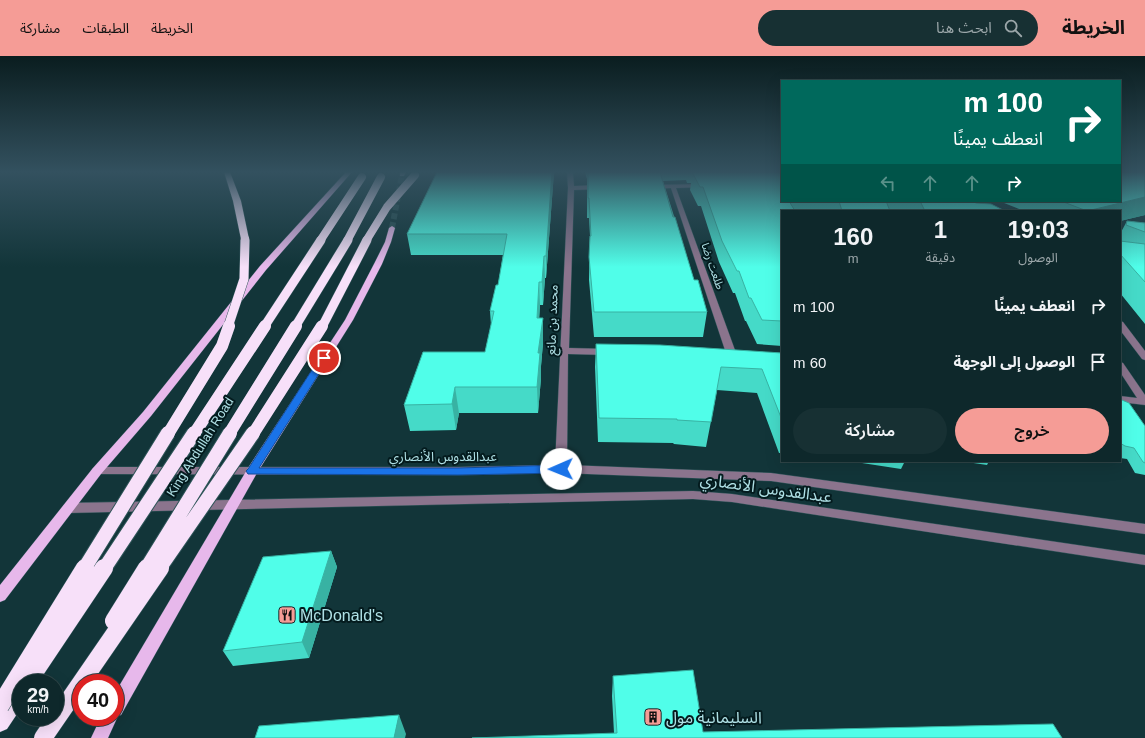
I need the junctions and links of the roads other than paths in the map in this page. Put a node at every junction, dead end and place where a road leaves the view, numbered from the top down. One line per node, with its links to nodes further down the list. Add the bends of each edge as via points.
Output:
1 (238, 204): 30 (highway, bridge, via 245,239 244,279 222,346)
2 (320, 204): 20 (main road, via 263,268 147,414)
3 (345, 204): 27 (highway, King Abdullah Road, bridge)
4 (366, 204): 33 (highway, King Abdullah Road, bridge, via 339,256)
5 (389, 204): 33 (highway, bridge, via 373,228 326,320 259,425)
6 (570, 204): 12 (street, محمد بن مانع)
7 (679, 204): 14 (street, طلعت رضا)
8 (982, 204): 9 (street)
9 (996, 210)
10 (392, 228): 21 (main road, via 378,264 349,320)
11 (1121, 325): 15 (street)
12 (564, 352): 13 (street); 19 (street, محمد بن مانع)
13 (619, 352)
14 (731, 353)
15 (1145, 357)
16 (1121, 366): 18 (street)
17 (1121, 399): 18 (street)
18 (1145, 402)
19 (561, 469): 21 (street, عبدالقدوس الأنصاري); 24 (street, عبدالقدوس الأنصاري, via 771,477)
20 (97, 471): 21 (street, عبدالقدوس الأنصاري); 23 (main road)
21 (252, 471): 22 (main road)
22 (232, 505): 23 (street, عبدالقدوس الأنصاري); 25 (street, عبدالقدوس الأنصاري, via 693,495 732,498); 28 (main road)
23 (68, 508): 26 (main road)
24 (1145, 529)
25 (1145, 560)
26 (0, 596)
27 (33, 674)
28 (124, 693)
29 (12, 704): 31 (highway)
30 (0, 706)
31 (0, 722)
32 (105, 726): 34 (main road)
33 (43, 738)
34 (99, 738)

